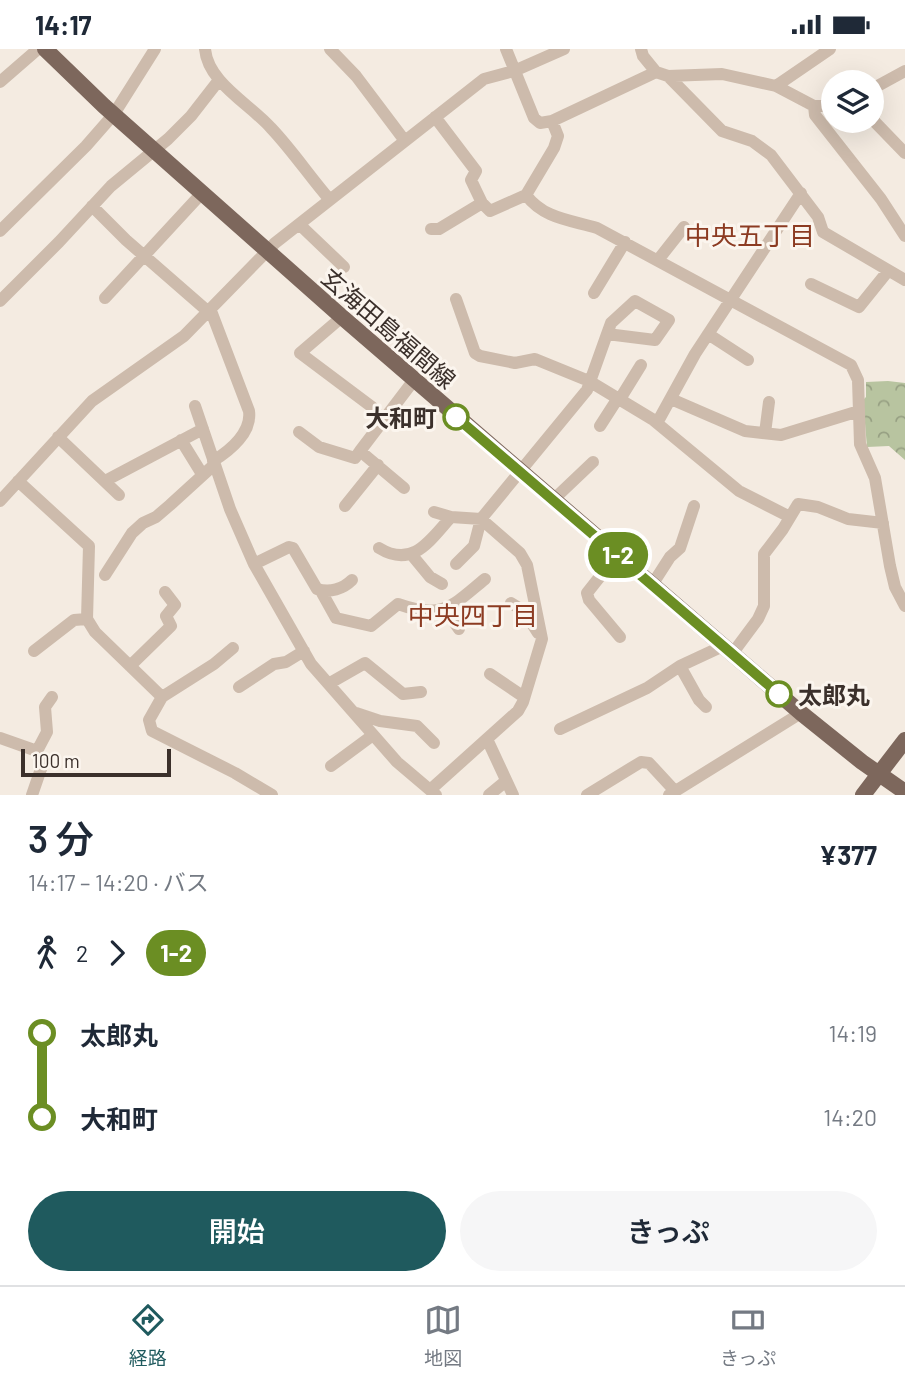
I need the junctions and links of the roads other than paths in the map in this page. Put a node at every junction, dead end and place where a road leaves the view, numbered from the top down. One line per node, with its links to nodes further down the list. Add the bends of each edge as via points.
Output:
1 (38, 49): 14 (street)
2 (45, 49): 19 (main road, 玄海田島福間線)
3 (155, 49): 19 (street)
4 (205, 49): 13 (street)
5 (330, 49): 23 (street)
6 (506, 49): 10 (street)
7 (564, 49): 10 (street)
8 (641, 49): 12 (street)
9 (830, 49): 16 (street)
10 (514, 71): 20 (street, via 484,79); 21 (street, via 534,118 540,123)
11 (905, 71): 15 (street)
12 (662, 74): 16 (street, via 722,74); 21 (street); 27 (street, via 722,131 752,141 771,155)
13 (219, 80): 24 (street); 29 (street, via 274,131)
14 (0, 82)
15 (884, 82)
16 (776, 86): 17 (street)
17 (814, 106): 18 (street); 36 (street, via 815,115)
18 (821, 106)
19 (114, 114): 24 (main road, 玄海田島福間線); 35 (street)
20 (435, 117): 23 (street); 30 (street, via 476,171 471,180)
21 (552, 121): 28 (street, via 558,136 554,148)
22 (884, 131): 25 (street)
23 (405, 141): 29 (street)
24 (155, 151): 26 (main road, 玄海田島福間線); 31 (street)
25 (905, 153)
26 (202, 193): 38 (main road, 玄海田島福間線); 39 (street)
27 (801, 193): 42 (street, via 823,232); 48 (street)
28 (526, 195): 30 (street, via 490,211); 37 (street, via 554,217 597,228)
29 (330, 200): 32 (street)
30 (482, 203): 34 (street, via 439,229)
31 (92, 206): 39 (street); 49 (street)
32 (300, 225): 38 (street); 41 (street)
33 (684, 227): 40 (street)
34 (431, 229)
35 (0, 231)
36 (905, 236)
37 (625, 242): 40 (street); 45 (street)
38 (268, 251): 50 (street); 51 (main road, 玄海田島福間線)
39 (144, 255): 46 (street); 50 (street)
40 (658, 260): 48 (street)
41 (344, 267)
42 (888, 271): 43 (street); 44 (street, via 859,306)
43 (905, 280)
44 (811, 284)
45 (594, 293)
46 (105, 298)
47 (456, 299): 57 (street, via 475,353 515,363 534,359)
48 (731, 299): 53 (street); 62 (street, via 850,365 858,380)
49 (0, 301)
50 (211, 311): 69 (street, via 162,353 92,401); 72 (street, via 251,421)
51 (342, 317): 56 (main road, 玄海田島福間線); 63 (street, via 300,353 372,407)
52 (607, 334): 52 (street, via 655,340 669,320 635,301 611,323); 57 (street)
53 (708, 334): 54 (street); 59 (street)
54 (748, 359)
55 (641, 365): 58 (street)
56 (414, 380): 63 (street); 75 (main road, 玄海田島福間線)
57 (589, 381): 58 (street); 75 (street, via 587,390)
58 (619, 399): 64 (street); 65 (street)
59 (671, 399): 64 (street); 68 (street, via 745,431)
60 (769, 402): 68 (street)
61 (195, 406): 66 (street)
62 (859, 411): 68 (street, via 781,435); 89 (street, via 860,445 875,478)
63 (383, 421): 71 (street)
64 (657, 423): 87 (street, via 739,491)
65 (600, 426)
66 (203, 429): 70 (street); 72 (street)
67 (299, 432): 71 (street, via 319,447 343,455 355,458)
68 (765, 433)
69 (58, 437): 77 (street); 78 (street)
70 (181, 440): 76 (street); 78 (street)
71 (360, 451): 74 (street)
72 (214, 462): 76 (street); 95 (street)
73 (593, 462): 81 (street)
74 (378, 465): 79 (street); 83 (street)
75 (520, 471): 81 (main road, 玄海田島福間線); 88 (street)
76 (202, 474): 97 (street, via 132,533)
77 (18, 481): 82 (street); 90 (street)
78 (105, 481): 80 (street)
79 (404, 488)
80 (119, 495)
81 (553, 500): 93 (main road, 玄海田島福間線)
82 (0, 501)
83 (345, 506)
84 (694, 506): 101 (street, via 680,548)
85 (434, 512): 86 (street)
86 (451, 517): 88 (street); 92 (street)
87 (790, 517): 89 (street, via 798,504 848,519); 112 (street, via 764,554 764,606 758,619)
88 (481, 519): 96 (street, via 474,546); 110 (street, via 520,553 527,565)
89 (883, 523): 105 (street, via 895,587)
90 (89, 546): 94 (street); 107 (street)
91 (379, 548): 92 (street, via 391,554)
92 (411, 554): 100 (street)
93 (617, 555): 101 (main road, 玄海田島福間線); 109 (street, via 587,593)
94 (106, 559)
95 (254, 563): 102 (street, via 293,548); 114 (street)
96 (456, 564)
97 (105, 575)
98 (485, 579): 106 (street)
99 (352, 580): 102 (street, via 343,588)
100 (442, 585)
101 (652, 585): 112 (main road, 玄海田島福間線)
102 (321, 591): 106 (street, via 336,618 371,626 398,604 418,611)
103 (165, 592): 115 (street, via 175,605 166,616 171,625)
104 (511, 603): 110 (street, via 524,611)
105 (905, 606)
106 (446, 610): 108 (street)
107 (87, 619): 113 (street, via 74,620); 115 (street)
108 (459, 629)
109 (620, 636)
110 (542, 639): 122 (street)
111 (233, 648): 121 (street)
112 (727, 650): 116 (street); 126 (main road, 玄海田島福間線)
113 (34, 651)
114 (304, 651): 118 (street); 119 (street)
115 (130, 666): 121 (street)
116 (680, 666): 124 (street); 127 (street, via 647,688)
117 (490, 674): 122 (street)
118 (330, 684): 120 (street, via 365,663 403,694); 125 (street)
119 (239, 687)
120 (421, 692)
121 (162, 697): 141 (street, via 149,720 152,731)
122 (524, 697): 130 (street, via 512,718)
123 (52, 698): 133 (street, via 45,707 47,732)
124 (706, 707)
125 (355, 713): 128 (street); 132 (street, via 417,726)
126 (801, 713): 135 (main road, 玄海田島福間線); 139 (street)
127 (560, 729)
128 (373, 735): 134 (street); 138 (street)
129 (0, 738): 133 (street)
130 (487, 739): 136 (street); 138 (street)
131 (905, 740): 135 (main road)
132 (433, 743)
133 (37, 751): 140 (street, via 43,766)
134 (331, 766)
135 (879, 774): 137 (main road, 玄海田島福間線); 145 (main road)
136 (506, 781): 142 (street); 143 (street)
137 (905, 792)
138 (433, 793)
139 (671, 793): 144 (street, via 649,763 641,762)
140 (32, 795)
141 (272, 795)
142 (489, 795)
143 (513, 795)
144 (587, 795)
145 (863, 795)

